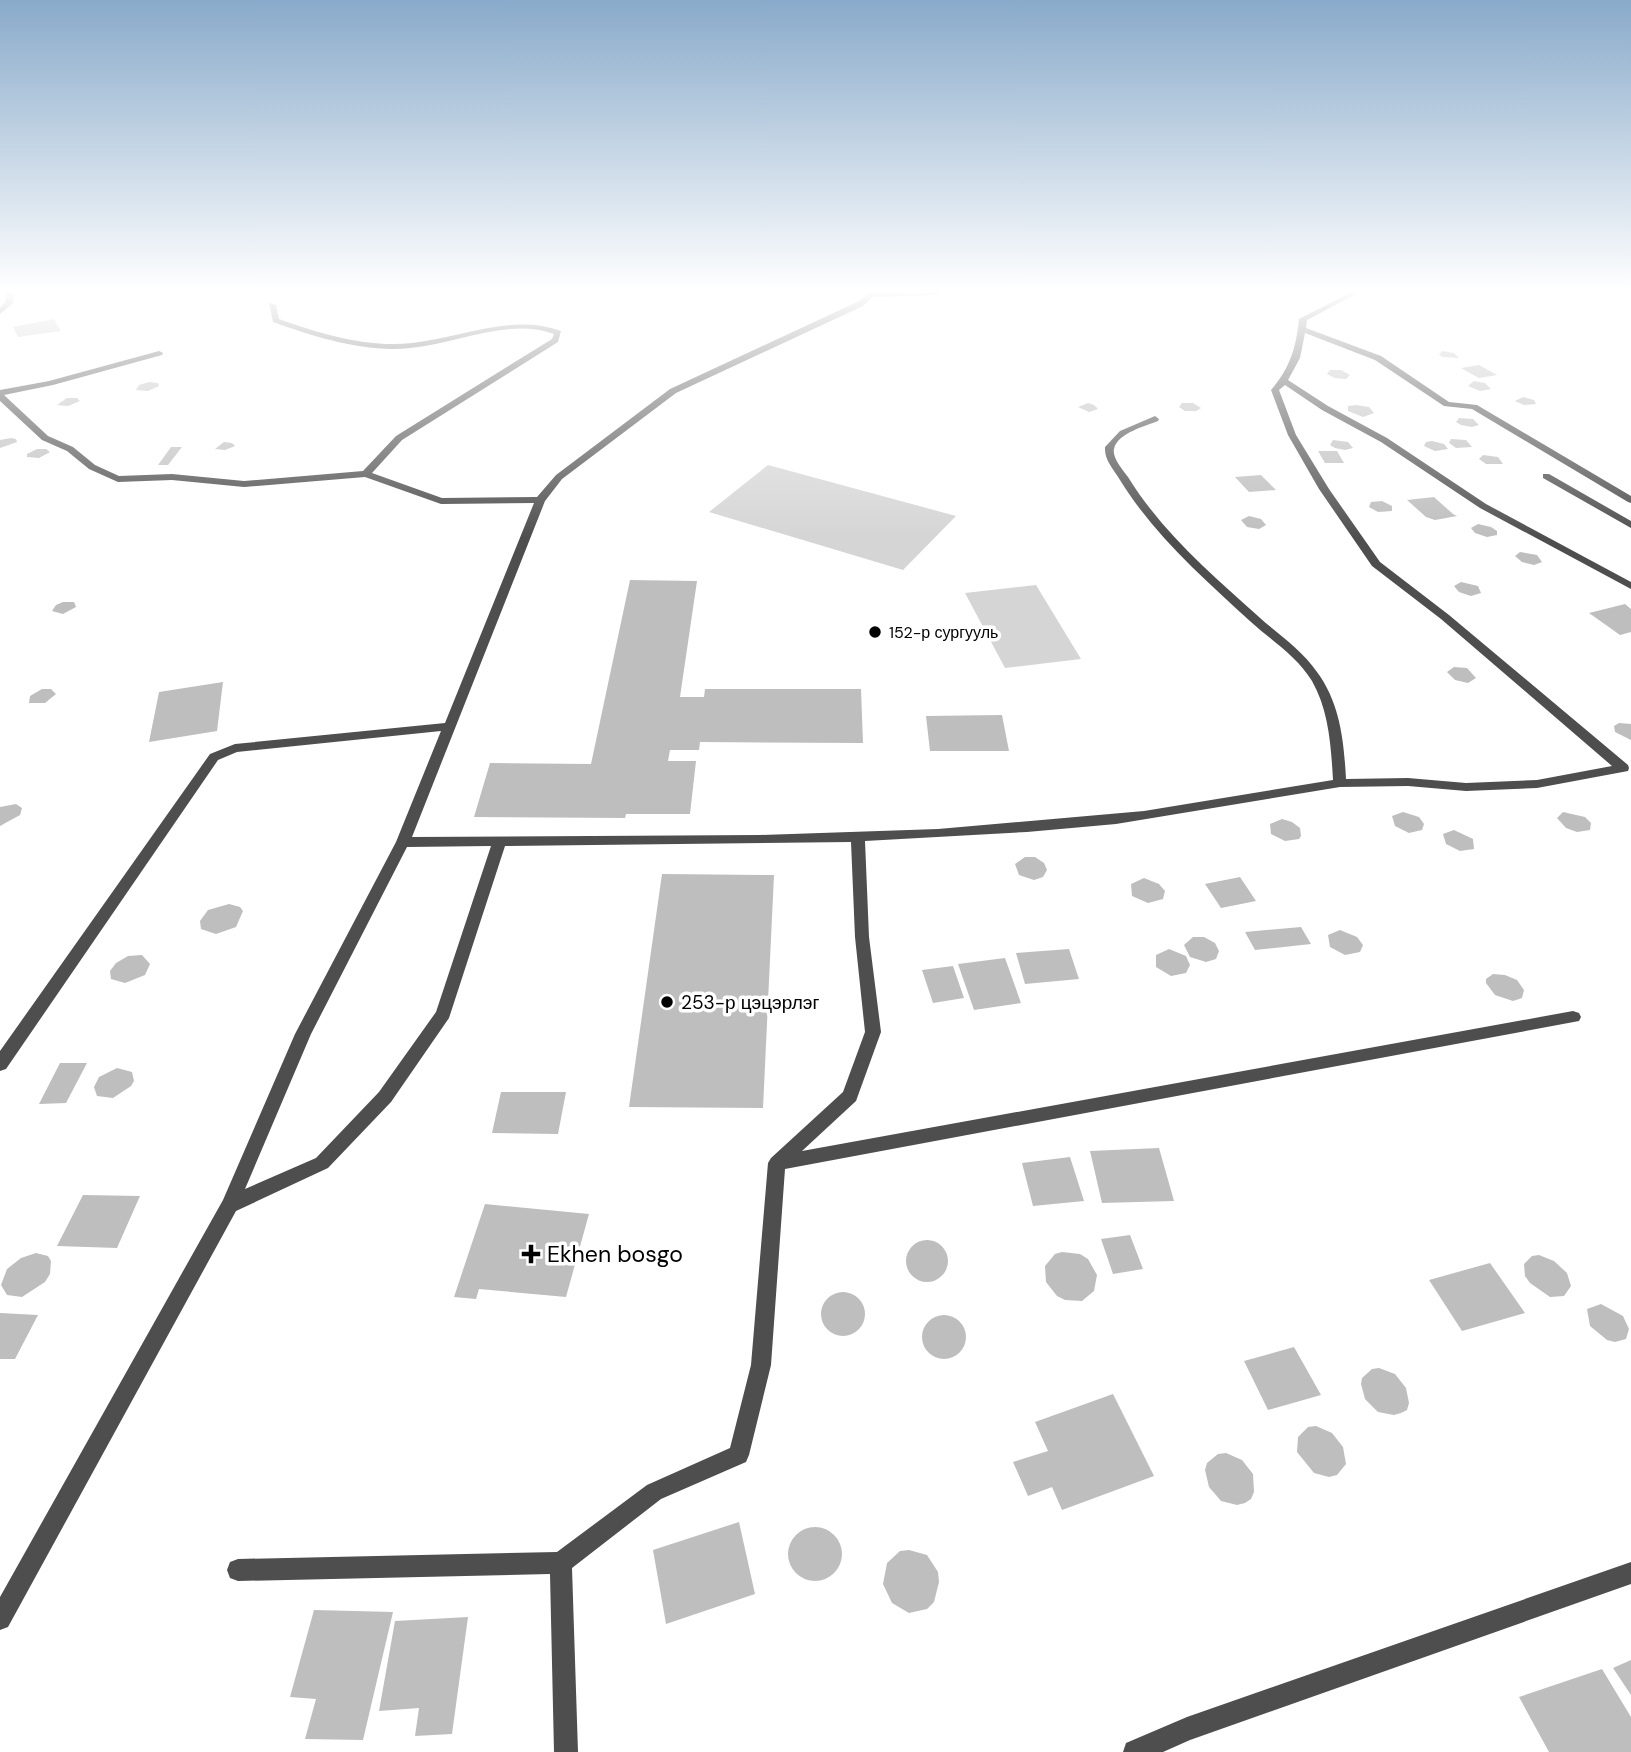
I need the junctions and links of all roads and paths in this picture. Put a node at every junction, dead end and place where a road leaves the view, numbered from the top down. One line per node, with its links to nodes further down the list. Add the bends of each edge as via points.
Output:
1 (81, 375): 7 (street)
2 (501, 375): 9 (street, via 399,438)
3 (708, 375): 11 (street, via 673,391 559,477)
4 (1288, 375): 6 (street)
5 (1403, 375): 12 (street, via 1447,404 1474,407)
6 (1285, 381): 14 (street, via 1483,506); 16 (street, via 1275,390 1292,435 1376,564 1623,768 1537,784)
7 (0, 395): 9 (street, via 45,438 118,479 172,477 244,484)
8 (1155, 419): 16 (street, via 1110,445 1117,468 1148,514 1316,677 1331,713)
9 (366, 474): 11 (street, via 441,500)
10 (1546, 477): 13 (street)
11 (540, 500): 15 (street)
12 (1631, 500)
13 (1631, 525)
14 (1631, 586)
15 (450, 726): 19 (street); 21 (street, via 235,748 214,757)
16 (1340, 783): 17 (street, via 1117,819)
17 (858, 838): 18 (street); 22 (street, via 862,937 873,1032 850,1096)
18 (500, 841): 19 (street); 23 (street, via 443,1014 385,1097 322,1163)
19 (403, 842): 23 (street, via 303,1034)
20 (1573, 1017): 22 (street)
21 (0, 1064)
22 (777, 1163): 24 (street, via 761,1365 739,1455 654,1492)
23 (230, 1205): 27 (street)
24 (561, 1563): 25 (street); 28 (street)
25 (238, 1570)
26 (1631, 1573): 29 (street, via 1187,1729)
27 (0, 1619)
28 (566, 1752)
29 (1135, 1752)

